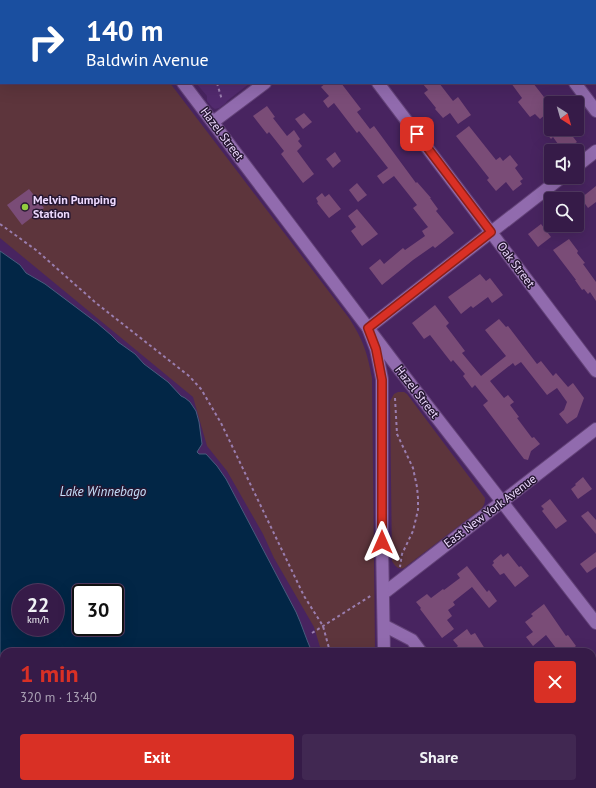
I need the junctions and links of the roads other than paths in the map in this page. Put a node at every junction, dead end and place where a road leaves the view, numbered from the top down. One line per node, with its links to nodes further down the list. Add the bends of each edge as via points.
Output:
1 (184, 84): 6 (street, Hazel Street)
2 (264, 84): 6 (street)
3 (379, 84): 10 (street, Oak Street)
4 (576, 84): 5 (street)
5 (596, 111)
6 (214, 122): 11 (street, Hazel Street)
7 (596, 151): 8 (street)
8 (584, 160)
9 (553, 184): 10 (street)
10 (491, 232): 11 (street); 12 (street, Oak Street)
11 (368, 328): 14 (street, Hazel Street); 15 (street, via 376,349 382,380)
12 (596, 371)
13 (596, 429): 14 (street, East New York Avenue)
14 (502, 502): 15 (street, East New York Avenue); 16 (street, Hazel Street)
15 (384, 592): 17 (street)
16 (596, 623)
17 (385, 626): 18 (street); 19 (street, via 412,640)
18 (384, 648)
19 (418, 648)

